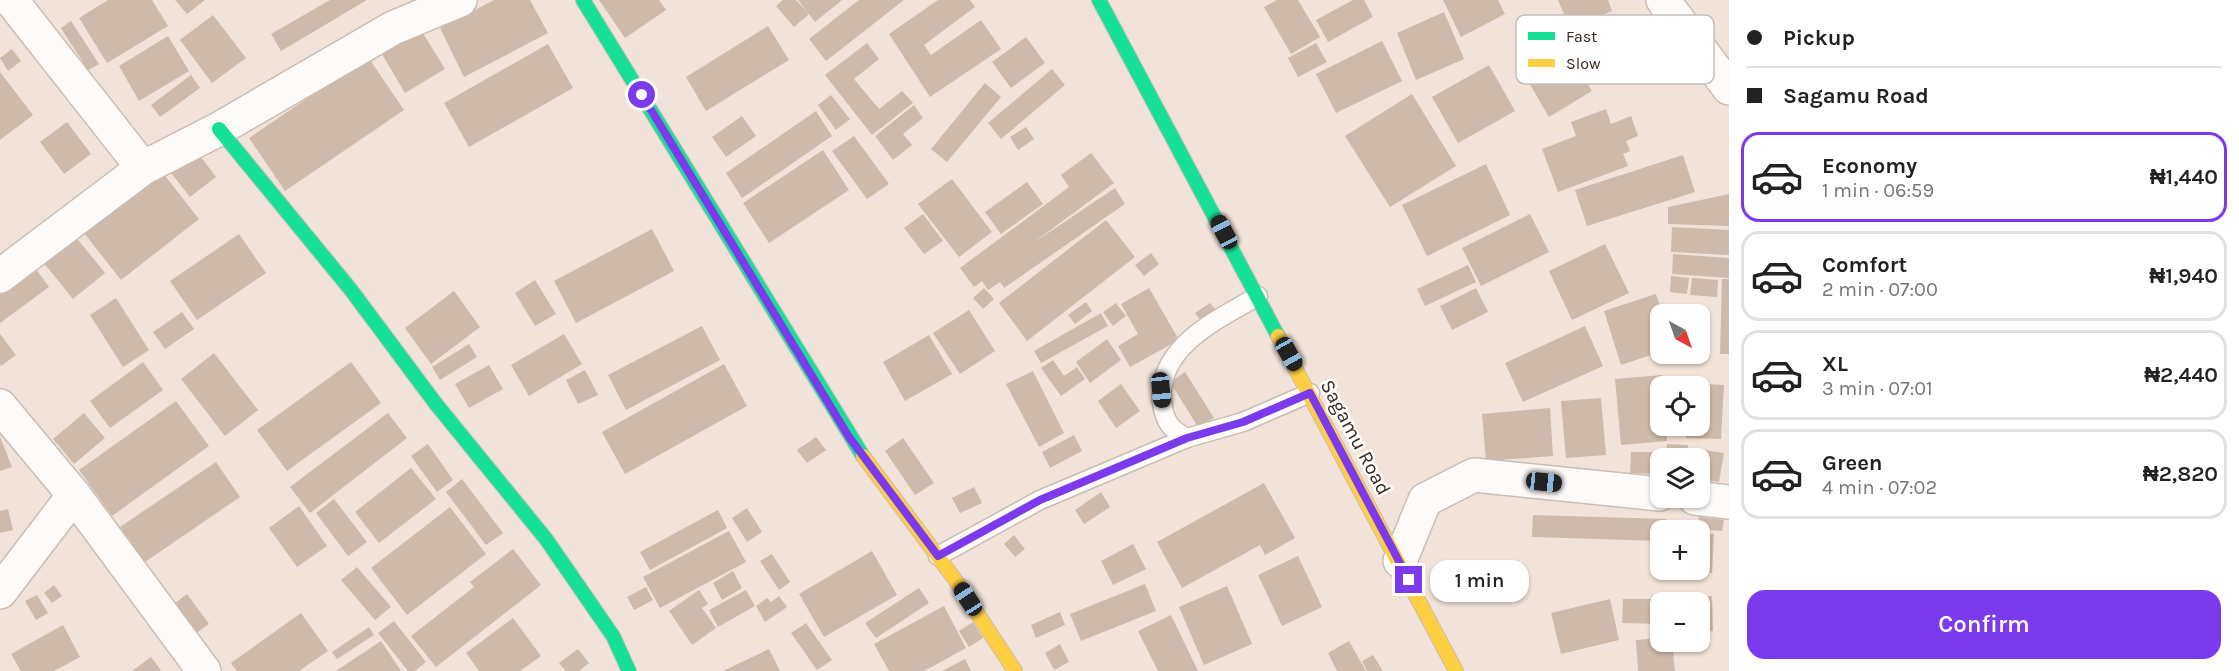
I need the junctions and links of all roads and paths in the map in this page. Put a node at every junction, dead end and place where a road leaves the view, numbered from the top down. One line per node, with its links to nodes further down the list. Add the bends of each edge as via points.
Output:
1 (11, 0): 10 (street)
2 (460, 0): 9 (street, via 393,28)
3 (583, 0): 20 (main road, via 849,437)
4 (1099, 0): 12 (main road, Sagamu Road)
5 (1663, 0): 6 (street)
6 (1674, 15)
7 (1714, 68): 8 (street)
8 (1729, 88)
9 (219, 129): 10 (street); 24 (main road, via 546,539 613,636)
10 (143, 168): 11 (street)
11 (0, 276)
12 (1258, 296): 13 (main road, Sagamu Road); 15 (lane, via 1197,333 1171,360 1161,390 1164,420)
13 (1310, 393): 15 (lane, via 1243,422); 21 (main road, Sagamu Road)
14 (0, 406): 17 (street)
15 (1187, 438): 20 (lane, via 1040,500)
16 (1650, 493): 21 (street, via 1474,475 1425,500)
17 (74, 495): 22 (street); 23 (street)
18 (1710, 500): 19 (street)
19 (1729, 502)
20 (938, 556): 25 (main road)
21 (1400, 561): 26 (main road, Sagamu Road)
22 (0, 592)
23 (204, 671)
24 (629, 671)
25 (1015, 671)
26 (1456, 671)

